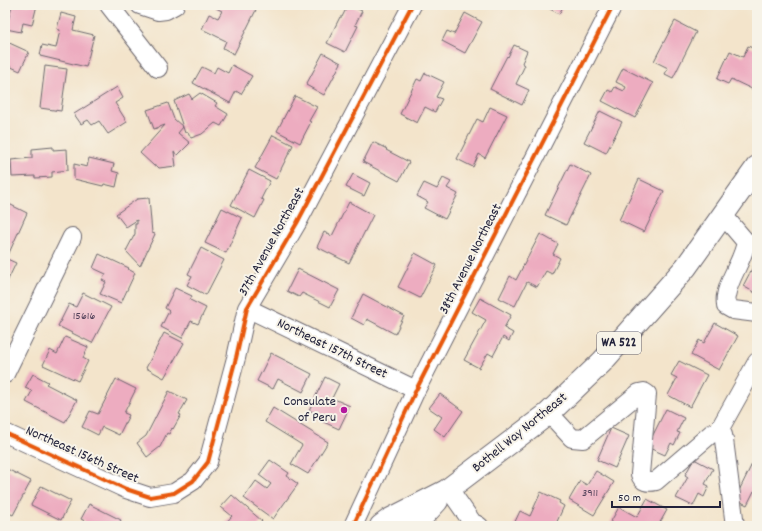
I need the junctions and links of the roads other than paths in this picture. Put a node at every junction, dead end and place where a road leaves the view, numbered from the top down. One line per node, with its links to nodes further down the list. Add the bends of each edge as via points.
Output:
1 (109, 5): 6 (street)
2 (140, 5): 5 (street, via 158,11)
3 (412, 5): 10 (street, 37th Avenue Northeast, via 297,223)
4 (613, 5): 14 (street, 38th Avenue Northeast)
5 (171, 8)
6 (158, 68)
7 (757, 167): 8 (main road, Bothell Way Northeast / WA 522)
8 (723, 215): 11 (street, via 746,242 745,251 730,280 725,297 726,306 733,310); 15 (main road, Bothell Way Northeast / WA 522, via 686,267 602,362)
9 (72, 237): 13 (street)
10 (247, 308): 14 (street, Northeast 157th Street); 19 (street, 37th Avenue Northeast, via 208,462 193,481)
11 (757, 312)
12 (757, 362): 16 (street)
13 (5, 374)
14 (416, 390): 20 (street, 38th Avenue Northeast)
15 (549, 413): 16 (street, via 572,438 583,439 639,393 647,394 640,474 645,482 656,481 712,433); 18 (main road, Bothell Way Northeast / WA 522)
16 (718, 432): 24 (street, via 724,440)
17 (5, 433): 19 (street, Northeast 156th Street, via 126,489 150,497)
18 (448, 490): 21 (main road, Bothell Way Northeast / WA 522); 22 (main road, Bothell Way Northeast / WA 522); 23 (street, via 472,522)
19 (174, 493)
20 (353, 526)
21 (380, 526)
22 (414, 526)
23 (479, 526)
24 (735, 526)

